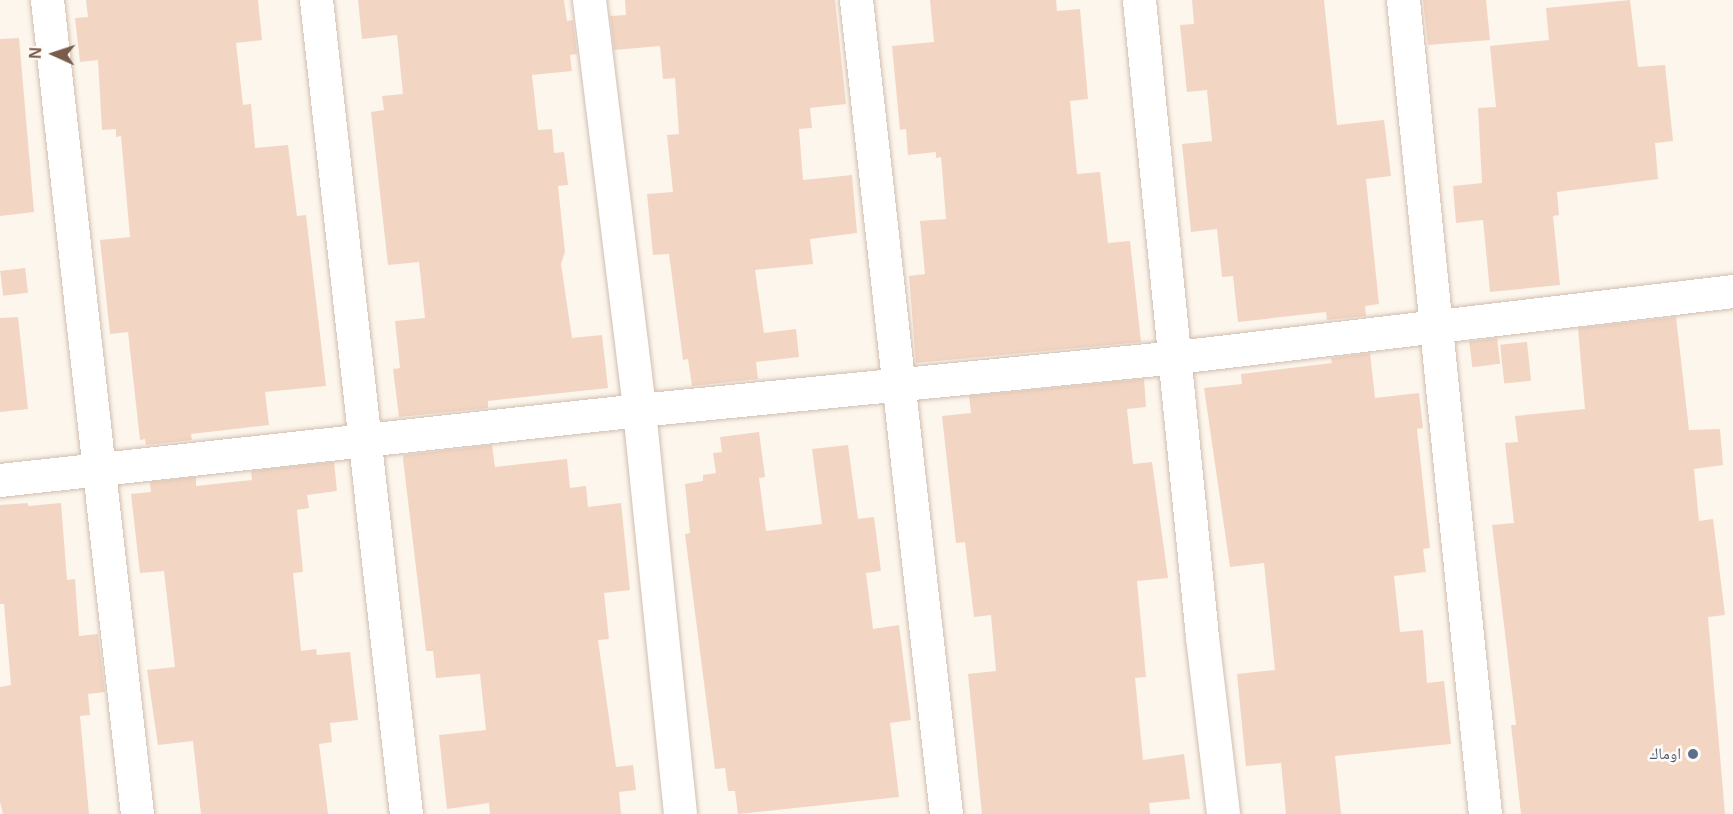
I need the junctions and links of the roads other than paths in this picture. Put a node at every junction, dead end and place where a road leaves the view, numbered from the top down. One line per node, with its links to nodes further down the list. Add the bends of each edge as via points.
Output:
1 (47, 0): 13 (street)
2 (316, 0): 12 (street)
3 (589, 0): 11 (street)
4 (856, 0): 10 (street)
5 (1139, 0): 9 (street)
6 (1403, 0): 8 (street)
7 (1733, 291): 8 (street)
8 (1438, 324): 9 (street); 20 (street)
9 (1177, 357): 10 (street); 19 (street, via 1202,637)
10 (898, 384): 11 (street); 18 (street)
11 (639, 410): 12 (street); 17 (street)
12 (366, 439): 13 (street); 16 (street)
13 (98, 469): 14 (street); 15 (street)
14 (0, 480)
15 (137, 814)
16 (406, 814)
17 (680, 814)
18 (946, 814)
19 (1223, 814)
20 (1485, 814)

